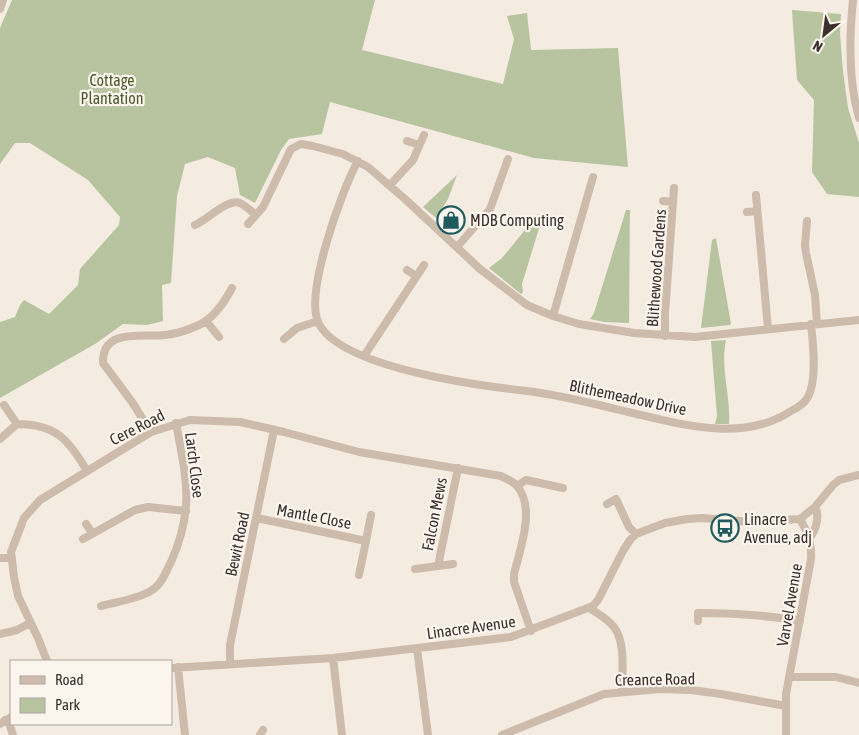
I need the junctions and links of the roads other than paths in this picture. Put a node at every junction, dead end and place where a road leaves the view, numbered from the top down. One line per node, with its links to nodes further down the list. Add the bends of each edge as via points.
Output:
1 (4, 0): 3 (street)
2 (853, 0): 4 (street, via 850,57 853,96)
3 (0, 9)
4 (859, 118)
5 (424, 135): 7 (street)
6 (407, 141): 7 (street)
7 (419, 145): 11 (street, via 408,167)
8 (508, 159): 22 (street, via 488,213)
9 (358, 161): 11 (street, Blithewood Gardens); 18 (street, Blithewood Gardens, via 325,148 296,146 288,153 263,207); 30 (street, via 347,182 321,260 316,307)
10 (593, 178): 27 (street)
11 (390, 186): 22 (street, Blithewood Gardens)
12 (674, 188): 15 (street, Blithewood Gardens)
13 (756, 196): 16 (street)
14 (663, 201): 15 (street, Blithewood Gardens)
15 (673, 202): 33 (street, Blithewood Gardens)
16 (757, 211): 17 (street); 32 (street)
17 (747, 212)
18 (256, 215): 20 (street); 21 (street, via 241,204 231,203)
19 (807, 221): 31 (street, Blithemeadow Drive, via 806,253 815,295)
20 (248, 224)
21 (195, 225)
22 (457, 248): 27 (street, Blithewood Gardens, via 527,306)
23 (424, 265): 25 (street)
24 (407, 270): 25 (street)
25 (416, 276): 36 (street)
26 (232, 288): 29 (street, via 222,305)
27 (553, 316): 33 (street, Blithewood Gardens, via 579,324)
28 (859, 320): 31 (street, Blithewood Gardens)
29 (206, 321): 34 (street); 41 (street, via 174,334 130,335 111,343 106,349 103,363)
30 (318, 321): 35 (street, via 297,328); 36 (street, Blithemeadow Drive, via 331,337)
31 (814, 324): 32 (street, Blithewood Gardens); 36 (street, Blithemeadow Drive, via 813,369 807,399 769,423 730,429 679,424 554,395 463,382)
32 (768, 329): 33 (street, Blithewood Gardens, via 695,337)
33 (665, 336)
34 (218, 337)
35 (284, 339)
36 (364, 356)
37 (4, 405): 39 (street)
38 (176, 423): 40 (street, Cere Road, via 219,420); 41 (street, Cere Road); 52 (street, Larch Close, via 186,483)
39 (17, 424): 42 (street); 44 (street, via 40,426 64,439 74,448)
40 (274, 430): 43 (street, Cere Road, via 359,452); 54 (street, Bewit Road)
41 (150, 432): 44 (street, Cere Road)
42 (0, 439)
43 (458, 468): 46 (street, Cere Road, via 501,476); 65 (street, Falcon Mews)
44 (87, 471): 63 (street, Cere Road, via 31,508 13,543)
45 (859, 475): 51 (street, via 839,480)
46 (517, 486): 47 (street, via 526,480); 73 (street, via 526,513 514,582)
47 (563, 488)
48 (624, 495): 49 (street)
49 (616, 499): 50 (street); 58 (street, via 629,527)
50 (607, 504)
51 (814, 507): 55 (street); 60 (street, Varvel Avenue, via 818,514 814,532)
52 (186, 511): 57 (street, Larch Close, via 148,507 135,510); 68 (street, Larch Close, via 175,553 156,588)
53 (371, 516): 61 (street, Mantle Close)
54 (256, 518): 61 (street, Mantle Close); 78 (street, Bewit Road, via 230,645)
55 (800, 519): 58 (street, via 751,522 687,519); 60 (street, Varvel Avenue)
56 (86, 524): 57 (street)
57 (92, 533): 59 (street, Larch Close)
58 (636, 534): 69 (street, via 598,600)
59 (83, 538)
60 (809, 538): 71 (street, Varvel Avenue, via 811,559)
61 (366, 540): 67 (street, Mantle Close)
62 (0, 558): 63 (street)
63 (12, 558): 72 (street, Cere Road, via 18,596)
64 (453, 564): 65 (street, Falcon Mews)
65 (438, 566): 66 (street, Falcon Mews)
66 (415, 569)
67 (359, 575)
68 (101, 606)
69 (589, 608): 73 (street, Linacre Avenue); 82 (street, via 613,625 618,634)
70 (698, 613): 71 (street, via 756,614)
71 (800, 621): 80 (street, Varvel Avenue)
72 (30, 623): 74 (street); 77 (street, Cere Road)
73 (531, 631): 75 (street, Linacre Avenue, via 511,637)
74 (0, 634)
75 (417, 648): 76 (street, Linacre Avenue); 88 (street)
76 (333, 658): 78 (street, Linacre Avenue); 87 (street)
77 (47, 660)
78 (230, 664): 79 (street, Linacre Avenue)
79 (175, 668): 86 (street)
80 (790, 677): 81 (street, via 836,677); 83 (street, Varvel Avenue)
81 (859, 683)
82 (622, 692): 83 (street, Creance Road, via 692,690); 89 (street, Creance Road, via 604,694)
83 (786, 706): 90 (street, Varvel Avenue)
84 (6, 720): 85 (street)
85 (13, 735)
86 (185, 735)
87 (342, 735)
88 (428, 735)
89 (502, 735)
90 (786, 735)

